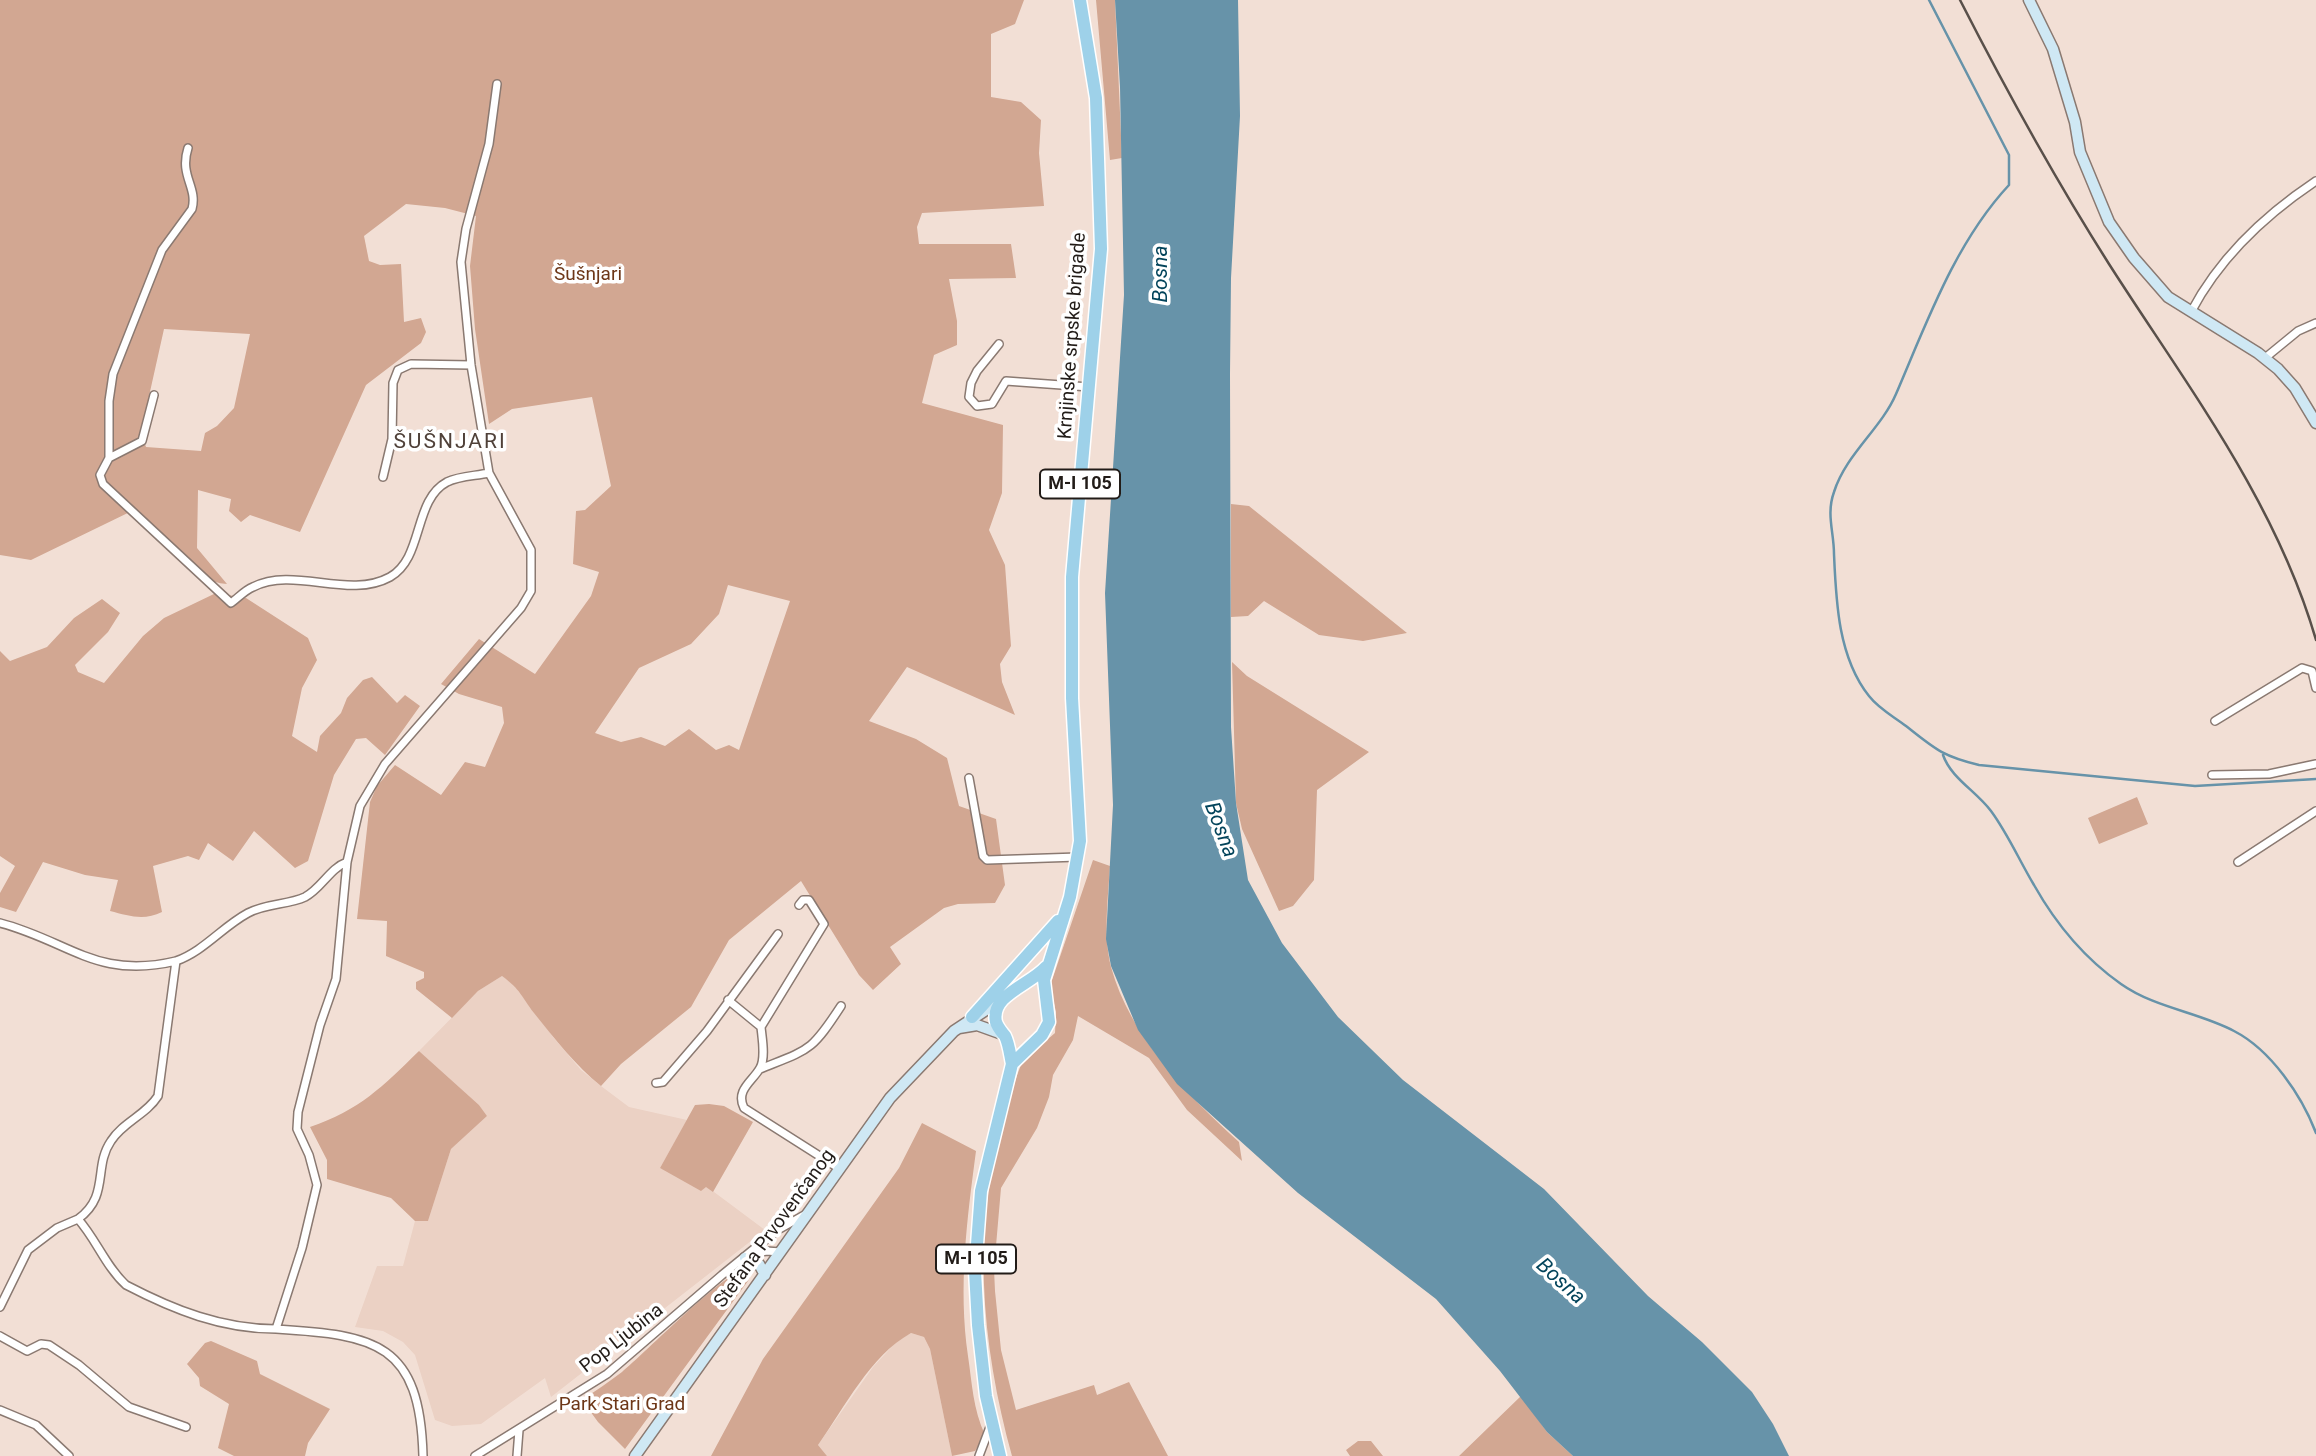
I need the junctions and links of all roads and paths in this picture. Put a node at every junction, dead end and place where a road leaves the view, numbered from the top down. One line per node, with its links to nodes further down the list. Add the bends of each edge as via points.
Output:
1 (1080, 0): 11 (main road, Krnjinske srpske brigade / M-I 105, via 1101,160 1101,249)
2 (2029, 0): 6 (street, via 2053,49 2080,152 2109,222 2168,297)
3 (497, 84): 10 (street, via 489,144 461,262)
4 (188, 148): 14 (street, via 183,168 194,202 162,250 113,374)
5 (2316, 181): 6 (street, via 2261,220 2221,265)
6 (2191, 312): 9 (street)
7 (2316, 323): 9 (street, via 2298,331)
8 (999, 344): 11 (street, via 971,383 970,397 977,406 992,404 1006,380)
9 (2265, 358): 13 (street, via 2295,388)
10 (471, 365): 15 (street); 16 (street, via 411,364 398,370 393,383 392,439)
11 (1090, 387): 23 (main road, Krnjinske srpske brigade / M-I 105, via 1072,577)
12 (154, 395): 14 (street, via 142,442)
13 (2316, 423)
14 (109, 458): 15 (street, via 100,475 110,493 231,603 271,581 340,585 391,576 407,558 436,491 456,479)
15 (489, 473): 24 (street, via 531,550 531,590 521,608 386,764 360,806)
16 (383, 477)
17 (2316, 688): 18 (street, via 2312,671 2302,668)
18 (2215, 721)
19 (2316, 764): 20 (street, via 2269,774)
20 (2212, 775)
21 (969, 778): 23 (street, via 986,860)
22 (2316, 811): 25 (street)
23 (1078, 857): 27 (main road, Krnjinske srpske brigade / M-I 105)
24 (346, 862): 30 (street, via 308,896 250,912 195,954); 52 (street, via 336,979 317,1037 297,1129 317,1185)
25 (2238, 862)
26 (799, 905): 38 (street, via 809,900 824,924)
27 (1065, 913): 31 (main road, Krnjinske srpske brigade / M-I 105); 37 (main road)
28 (0, 923): 30 (street, via 123,968)
29 (778, 934): 33 (street)
30 (176, 961): 47 (street, via 158,1096 110,1142 95,1201)
31 (1048, 965): 32 (main road); 35 (main road, M-I 105)
32 (1018, 989): 34 (main road); 35 (main road, via 1036,993)
33 (728, 1000): 38 (street); 44 (street, via 694,1048 663,1082)
34 (1001, 1000): 37 (street, Stefana Prvovenčanog); 40 (main road, M-I 105, via 995,1017)
35 (1045, 1001): 41 (main road, M-I 105, via 1049,1022)
36 (841, 1006): 43 (street, via 808,1050)
37 (972, 1017): 39 (street, Stefana Prvovenčanog)
38 (761, 1027): 43 (street)
39 (954, 1031): 40 (street, via 977,1025); 45 (street, Stefana Prvovenčanog, via 890,1098)
40 (1004, 1035): 41 (main road, via 1020,1043); 42 (main road, M-I 105)
41 (1036, 1040): 42 (main road, M-I 105)
42 (1012, 1064): 55 (main road, M-I 105, via 987,1156 977,1249 980,1355)
43 (760, 1069): 45 (street, via 743,1092 744,1108)
44 (656, 1083)
45 (840, 1169): 46 (street, Stefana Prvovenčanog)
46 (810, 1212): 48 (street, Stefana Prvovenčanog); 49 (street, Pop Ljubina, via 776,1231)
47 (78, 1219): 51 (street, via 28,1250); 52 (street, via 127,1285 212,1322)
48 (781, 1252): 49 (street, via 766,1251); 50 (street, Stefana Prvovenčanog)
49 (746, 1258): 50 (street, via 759,1264); 57 (street, Pop Ljubina, via 607,1374)
50 (765, 1275): 62 (street, Stefana Prvovenčanog)
51 (0, 1307)
52 (276, 1329): 59 (street, via 324,1332 386,1350 414,1394)
53 (0, 1336): 56 (street, via 27,1352 49,1345 129,1407)
54 (0, 1410): 58 (street, via 36,1425)
55 (991, 1423): 63 (street); 64 (main road, M-I 105)
56 (186, 1427)
57 (519, 1430): 60 (street, Pop Ljubina); 61 (street)
58 (69, 1456)
59 (423, 1456)
60 (475, 1456)
61 (517, 1456)
62 (635, 1456)
63 (979, 1456)
64 (1000, 1456)

